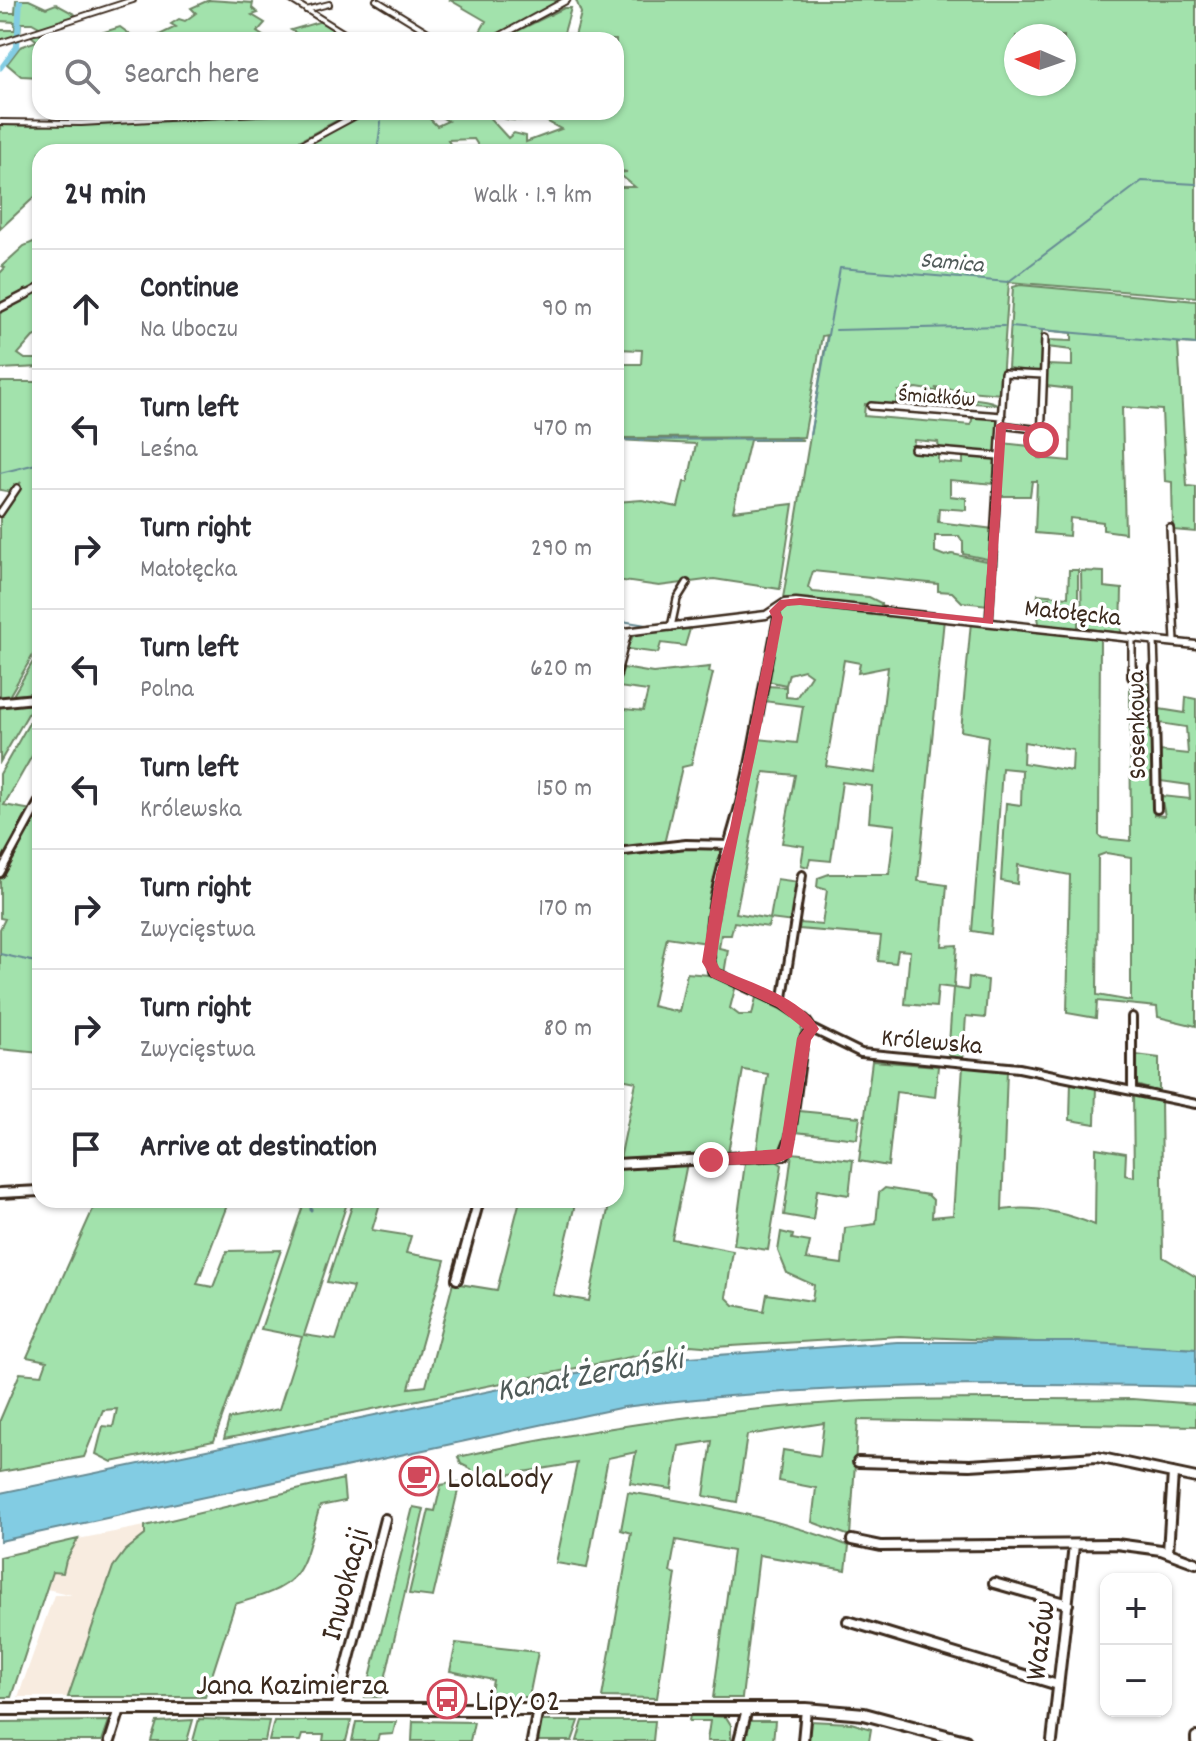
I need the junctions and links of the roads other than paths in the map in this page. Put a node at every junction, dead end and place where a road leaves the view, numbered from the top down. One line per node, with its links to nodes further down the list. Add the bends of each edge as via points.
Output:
1 (133, 0): 8 (street)
2 (291, 0): 6 (street)
3 (376, 0): 10 (street)
4 (567, 0): 11 (main road)
5 (329, 4): 6 (street)
6 (306, 10): 9 (street)
7 (32, 32): 12 (street)
8 (33, 32)
9 (342, 32)
10 (428, 32)
11 (508, 32)
12 (0, 43)
13 (127, 120): 15 (street)
14 (347, 120): 16 (main road)
15 (0, 122)
16 (303, 144)
17 (32, 291): 18 (main road)
18 (0, 308)
19 (1045, 338): 20 (street)
20 (1043, 375): 22 (street, via 1004,373); 24 (street)
21 (871, 406): 22 (street, Śmiałków)
22 (1002, 416): 23 (street)
23 (1001, 425): 24 (street); 27 (street)
24 (1042, 430): 25 (street)
25 (1041, 440)
26 (914, 449): 27 (street)
27 (998, 456): 33 (street)
28 (17, 488): 29 (street)
29 (0, 513)
30 (1170, 528): 39 (street)
31 (687, 583): 34 (street)
32 (774, 611): 33 (street, Małołęcka, via 784,603 800,602); 34 (street, Małołęcka); 47 (street, via 764,692)
33 (989, 622): 37 (street, Małołęcka)
34 (671, 627): 36 (street, Małołęcka)
35 (624, 632): 36 (street, Małołęcka)
36 (628, 632): 41 (street)
37 (1132, 637): 38 (street, Małołęcka); 42 (street)
38 (1154, 640): 39 (street, Małołęcka); 45 (street, Sosenkowa)
39 (1175, 642): 40 (street, Małołęcka)
40 (1196, 645)
41 (624, 647)
42 (1132, 677)
43 (32, 699): 44 (street)
44 (0, 702)
45 (1157, 809)
46 (32, 815): 49 (street)
47 (731, 845): 48 (street); 51 (street, Królewska, via 710,944 712,971)
48 (624, 851)
49 (0, 873)
50 (802, 875): 51 (street)
51 (782, 1004): 53 (street, Królewska)
52 (1132, 1017): 54 (street)
53 (812, 1029): 54 (street, Królewska, via 882,1058 1019,1068); 56 (street, via 804,1038 784,1155)
54 (1132, 1090): 55 (street, Królewska)
55 (1196, 1104)
56 (624, 1164)
57 (32, 1191): 58 (street)
58 (0, 1193)
59 (477, 1208): 60 (street)
60 (457, 1279)
61 (858, 1462): 62 (street, via 970,1465 1097,1457)
62 (1173, 1473): 63 (street); 67 (street)
63 (1196, 1478)
64 (385, 1519): 75 (street, Inwokacji)
65 (852, 1540): 66 (street, via 881,1546)
66 (1074, 1545): 67 (street, via 1116,1544); 70 (street, Wazów)
67 (1168, 1552): 68 (street)
68 (1196, 1563)
69 (994, 1583): 70 (street)
70 (1068, 1604): 72 (street, Wazów)
71 (848, 1621): 72 (street)
72 (1058, 1685): 84 (street, Wazów)
73 (0, 1709): 74 (main road, Jana Kazimierza)
74 (120, 1709): 75 (main road, Jana Kazimierza); 79 (street)
75 (336, 1709): 76 (main road, Jana Kazimierza)
76 (538, 1709): 77 (main road, Jana Kazimierza); 80 (street)
77 (747, 1709): 78 (main road, Jana Kazimierza); 81 (street)
78 (806, 1709): 82 (street); 83 (main road, Jana Kazimierza, via 864,1714)
79 (110, 1741)
80 (532, 1741)
81 (739, 1741)
82 (803, 1741)
83 (965, 1741)
84 (1052, 1741)

